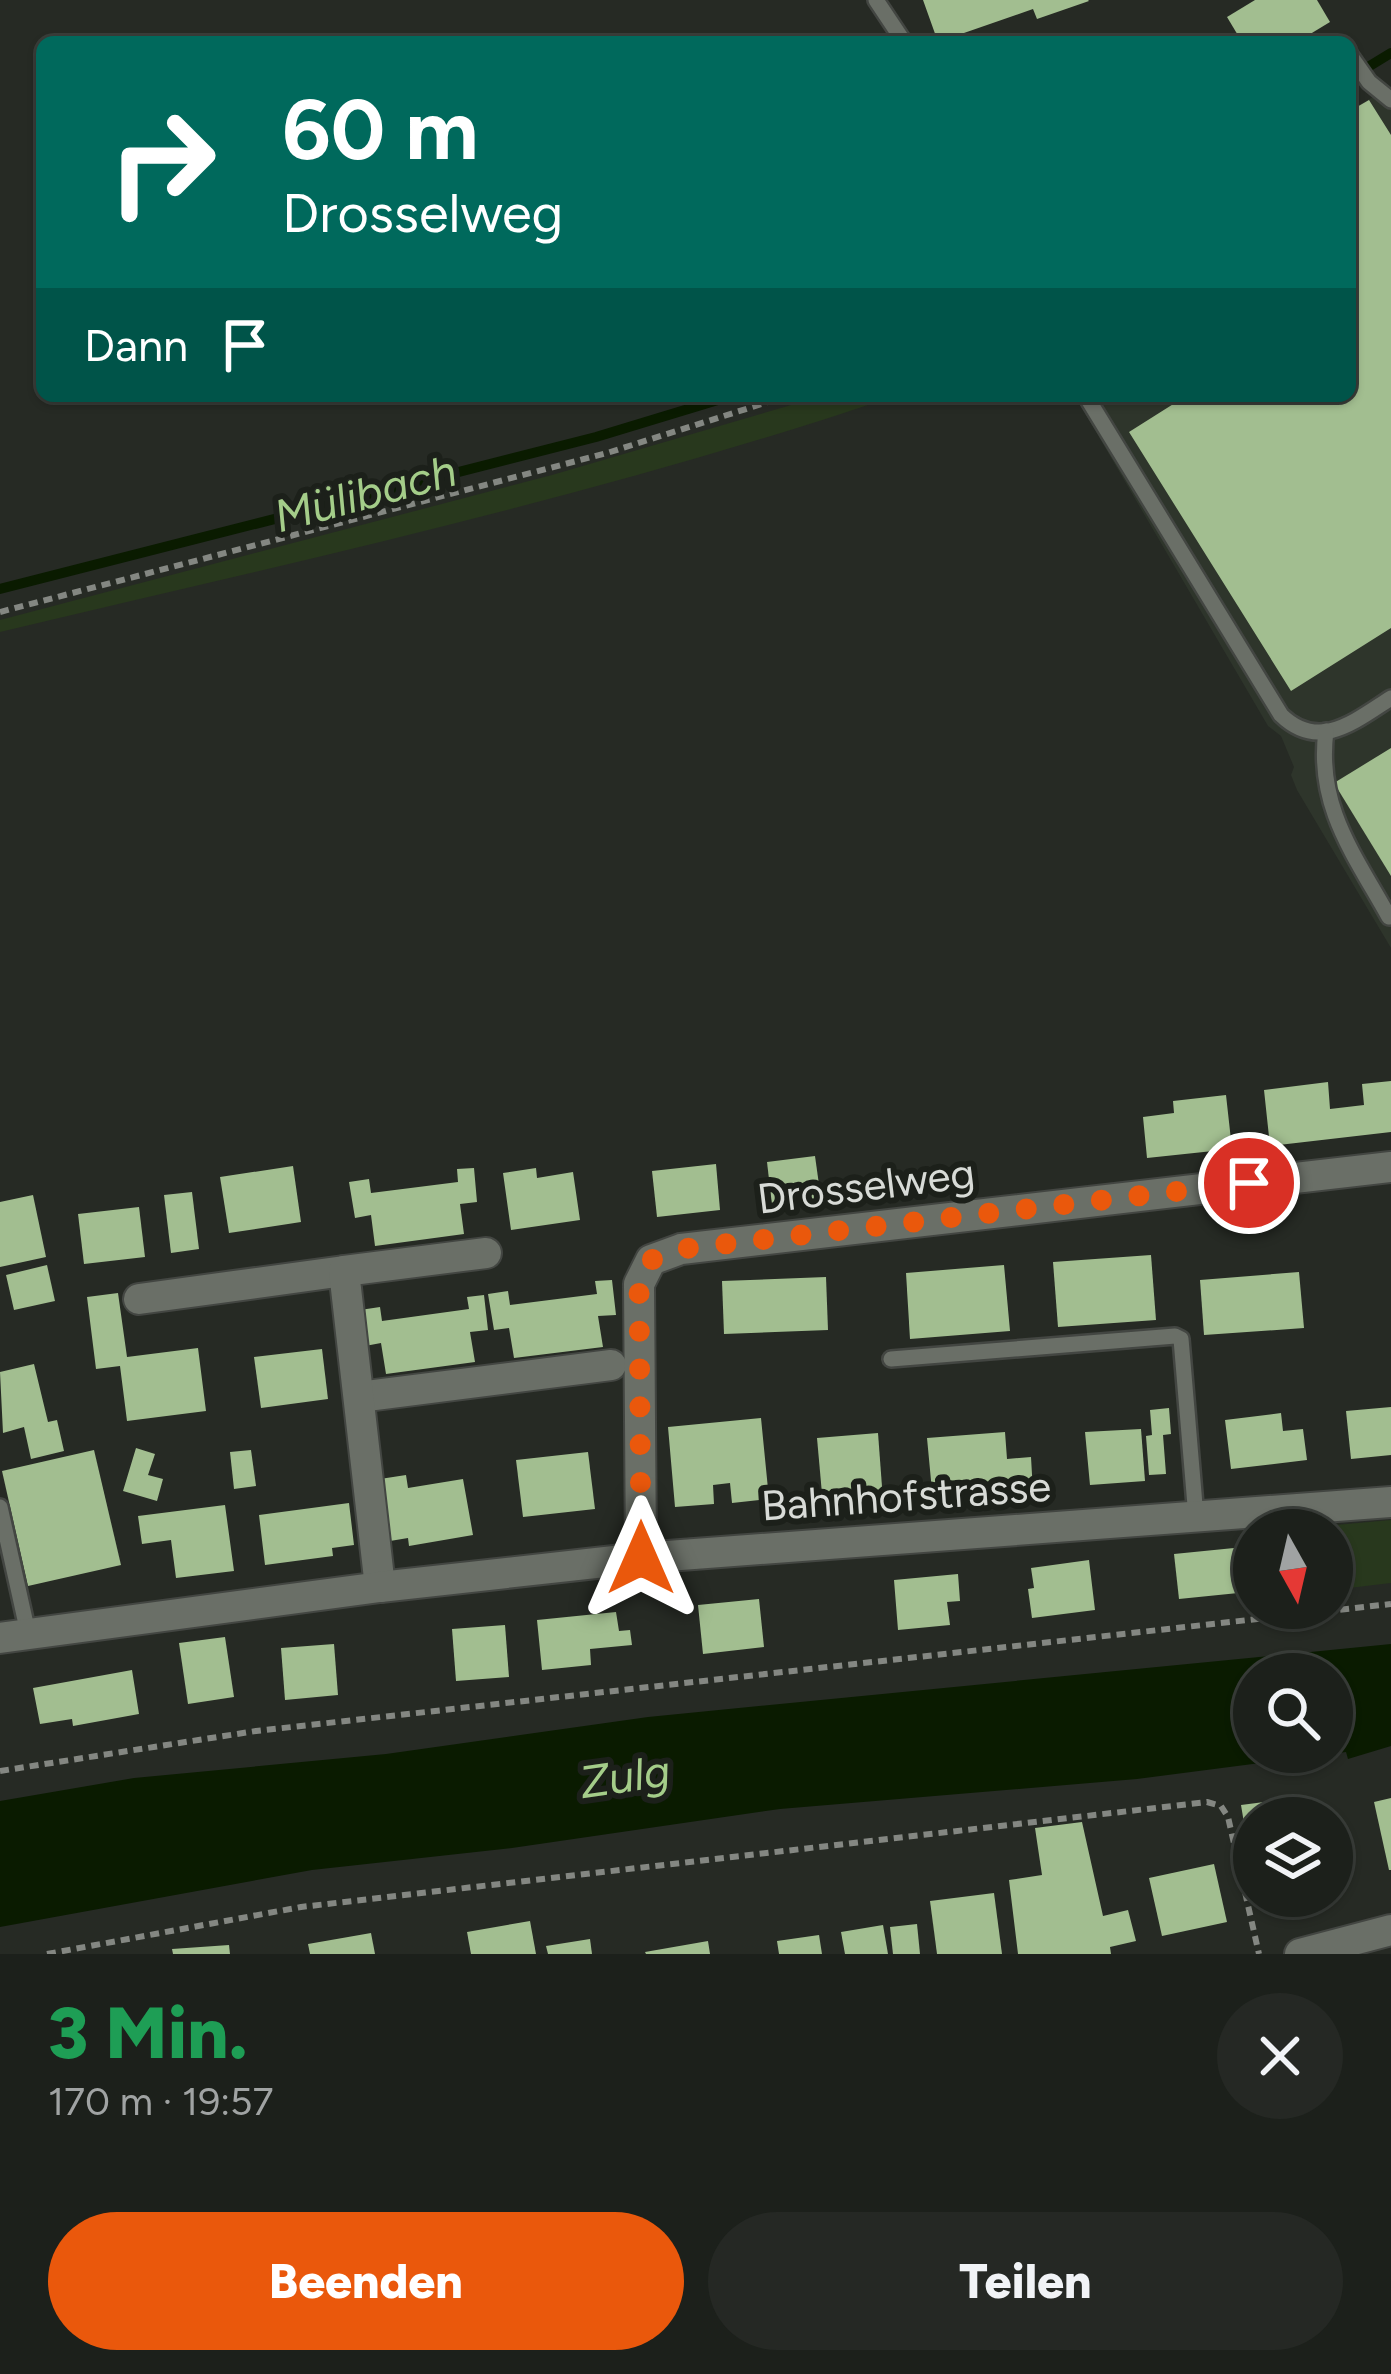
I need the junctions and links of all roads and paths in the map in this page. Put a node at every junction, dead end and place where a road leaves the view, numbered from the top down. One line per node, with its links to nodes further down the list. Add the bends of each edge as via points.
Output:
1 (876, 0): 2 (lane)
2 (900, 36)
3 (1356, 61): 4 (lane)
4 (1391, 100)
5 (769, 402): 7 (path, via 607,453)
6 (1090, 402): 9 (lane, via 1281,715 1294,728)
7 (0, 612)
8 (1391, 698): 9 (lane)
9 (1326, 731): 10 (lane, via 1325,791)
10 (1389, 916)
11 (1391, 1167): 21 (street, Drosselweg, via 681,1249 651,1260 639,1284)
12 (486, 1253): 13 (street)
13 (344, 1271): 14 (street); 17 (street)
14 (139, 1299)
15 (891, 1359): 20 (lane, via 1181,1339)
16 (611, 1366): 17 (street)
17 (359, 1397): 22 (street)
18 (1391, 1502): 20 (street, Bahnhofstrasse)
19 (0, 1507): 26 (lane)
20 (1196, 1517): 21 (street, Bahnhofstrasse)
21 (641, 1558): 22 (street, Bahnhofstrasse)
22 (380, 1588): 26 (street, Bahnhofstrasse)
23 (1391, 1604): 24 (path)
24 (1353, 1607)
25 (1233, 1618): 27 (path, via 256,1731)
26 (14, 1636)
27 (0, 1771)
28 (1391, 1930): 31 (street)
29 (47, 1954): 30 (path, via 301,1907 1207,1802 1228,1817)
30 (1258, 1954)
31 (1300, 1954)

